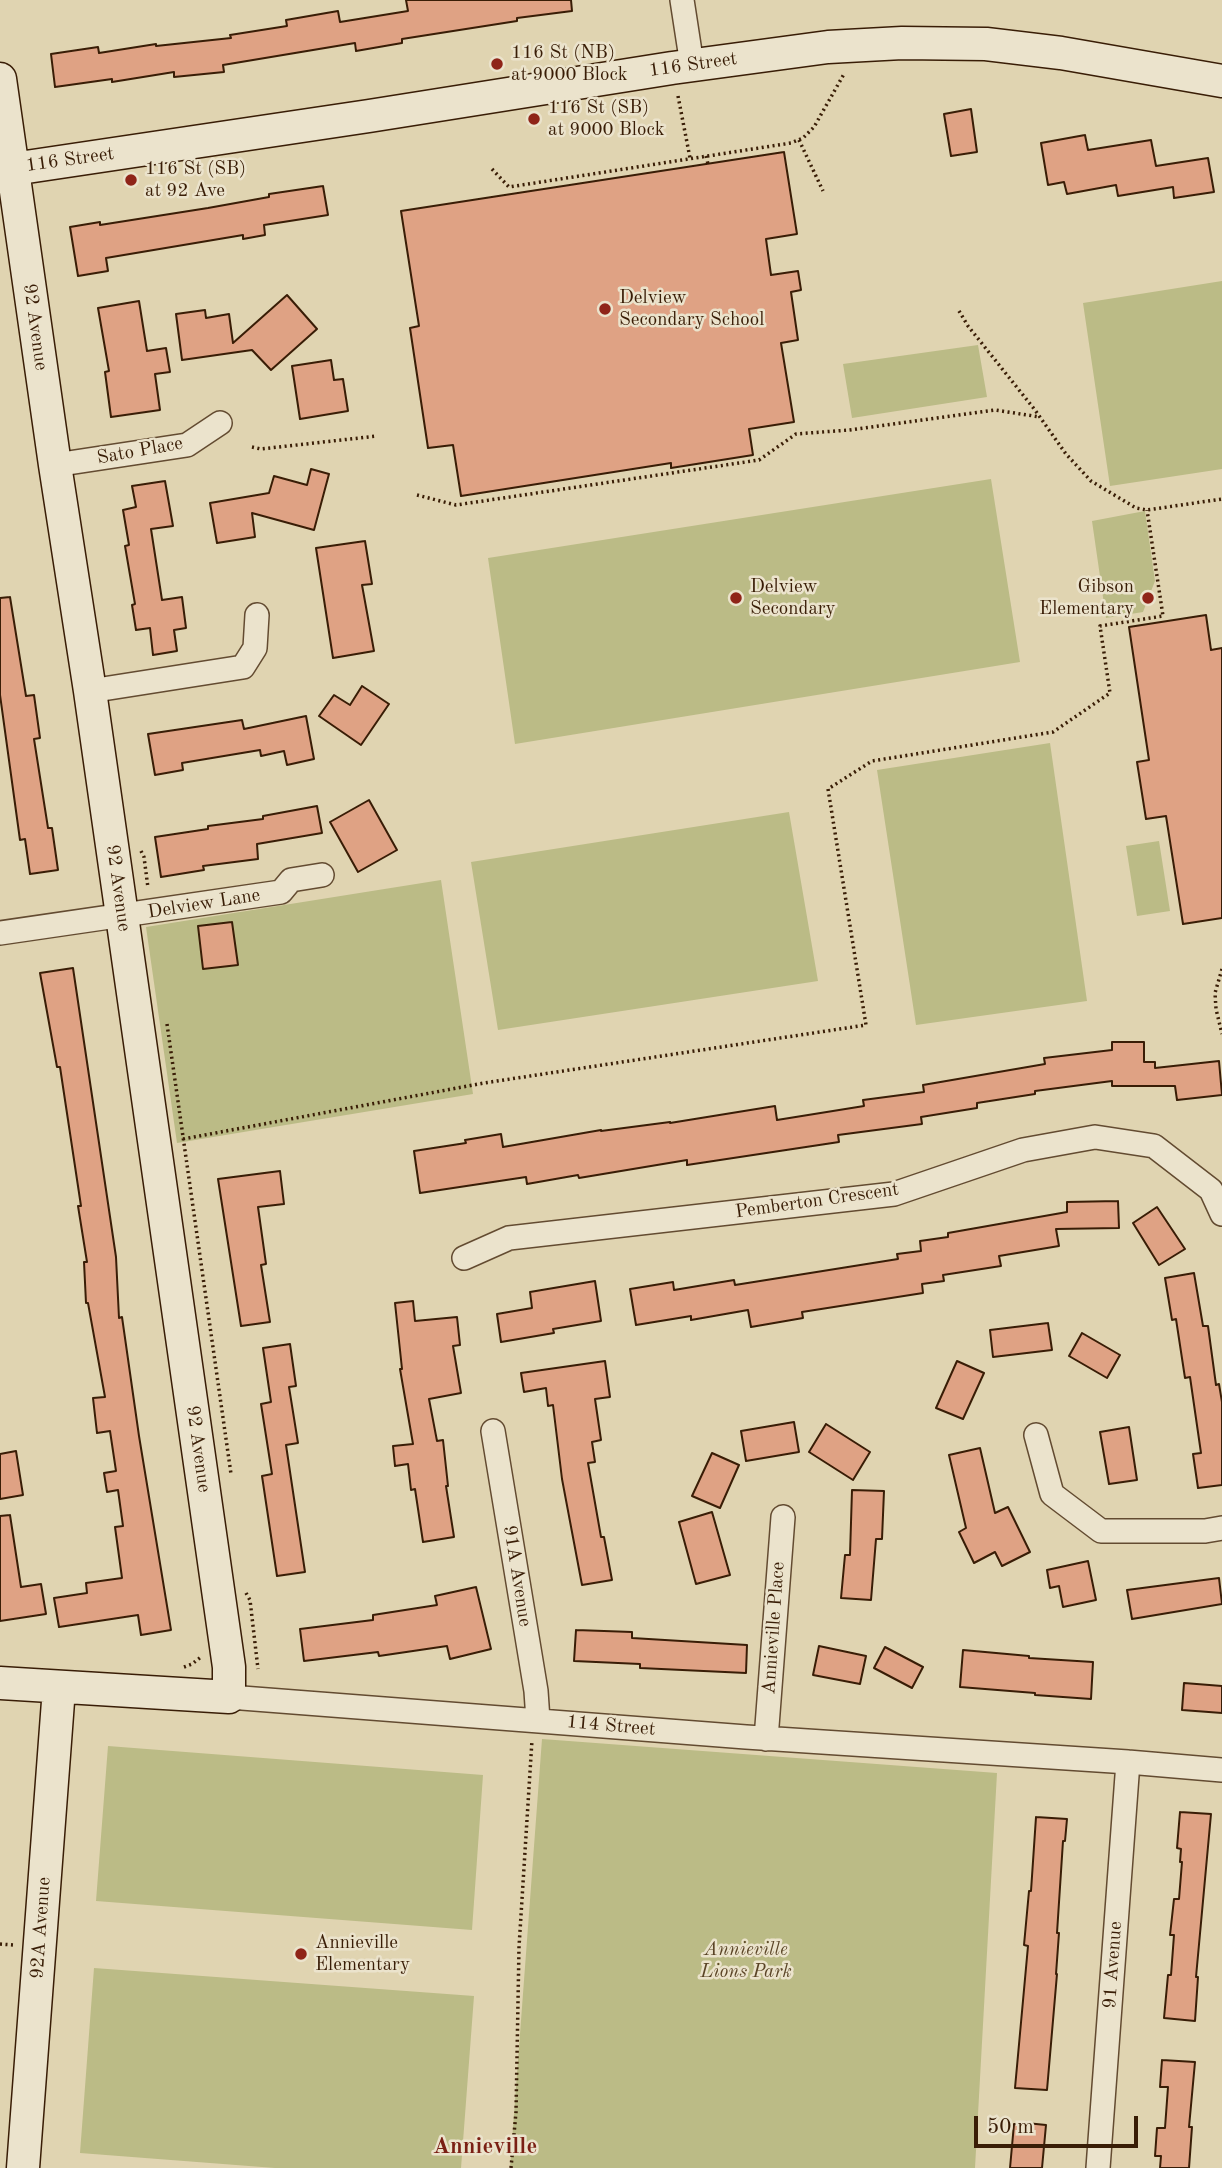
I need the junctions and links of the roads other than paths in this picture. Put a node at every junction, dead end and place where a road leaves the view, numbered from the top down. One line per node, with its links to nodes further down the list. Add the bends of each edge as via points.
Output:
1 (682, 0): 2 (street)
2 (692, 65): 4 (street, 116 Street, via 828,47 986,44); 5 (street, 116 Street)
3 (0, 79): 5 (street, 92 Avenue)
4 (1222, 81)
5 (6, 170): 7 (street, 92 Avenue)
6 (220, 423): 7 (street, Sato Place, via 187,445)
7 (55, 465): 9 (street, 92 Avenue)
8 (257, 615): 9 (street, via 255,648 243,667)
9 (90, 691): 11 (street, 92 Avenue)
10 (322, 875): 11 (street, Delview Lane, via 291,880 281,892)
11 (122, 916): 12 (street, Delview Lane); 21 (street, 92 Avenue, via 229,1667)
12 (0, 933)
13 (1222, 1214): 14 (street, Pemberton Crescent, via 1211,1190 1154,1146 1095,1137 1023,1150 894,1194 509,1238)
14 (464, 1258)
15 (493, 1431): 22 (street, 91A Avenue, via 536,1691)
16 (1036, 1435): 18 (street, via 1052,1494 1101,1531)
17 (783, 1517): 23 (street, Annieville Place)
18 (1222, 1528)
19 (0, 1683): 20 (street, 114 Street)
20 (59, 1688): 21 (street, 114 Street); 26 (street, 92A Avenue)
21 (229, 1698): 22 (street, 114 Street)
22 (535, 1729): 23 (street, 114 Street)
23 (766, 1739): 24 (street, 114 Street)
24 (1128, 1762): 25 (street, 114 Street); 27 (street, 91 Avenue)
25 (1222, 1770)
26 (23, 2168)
27 (1098, 2168)

